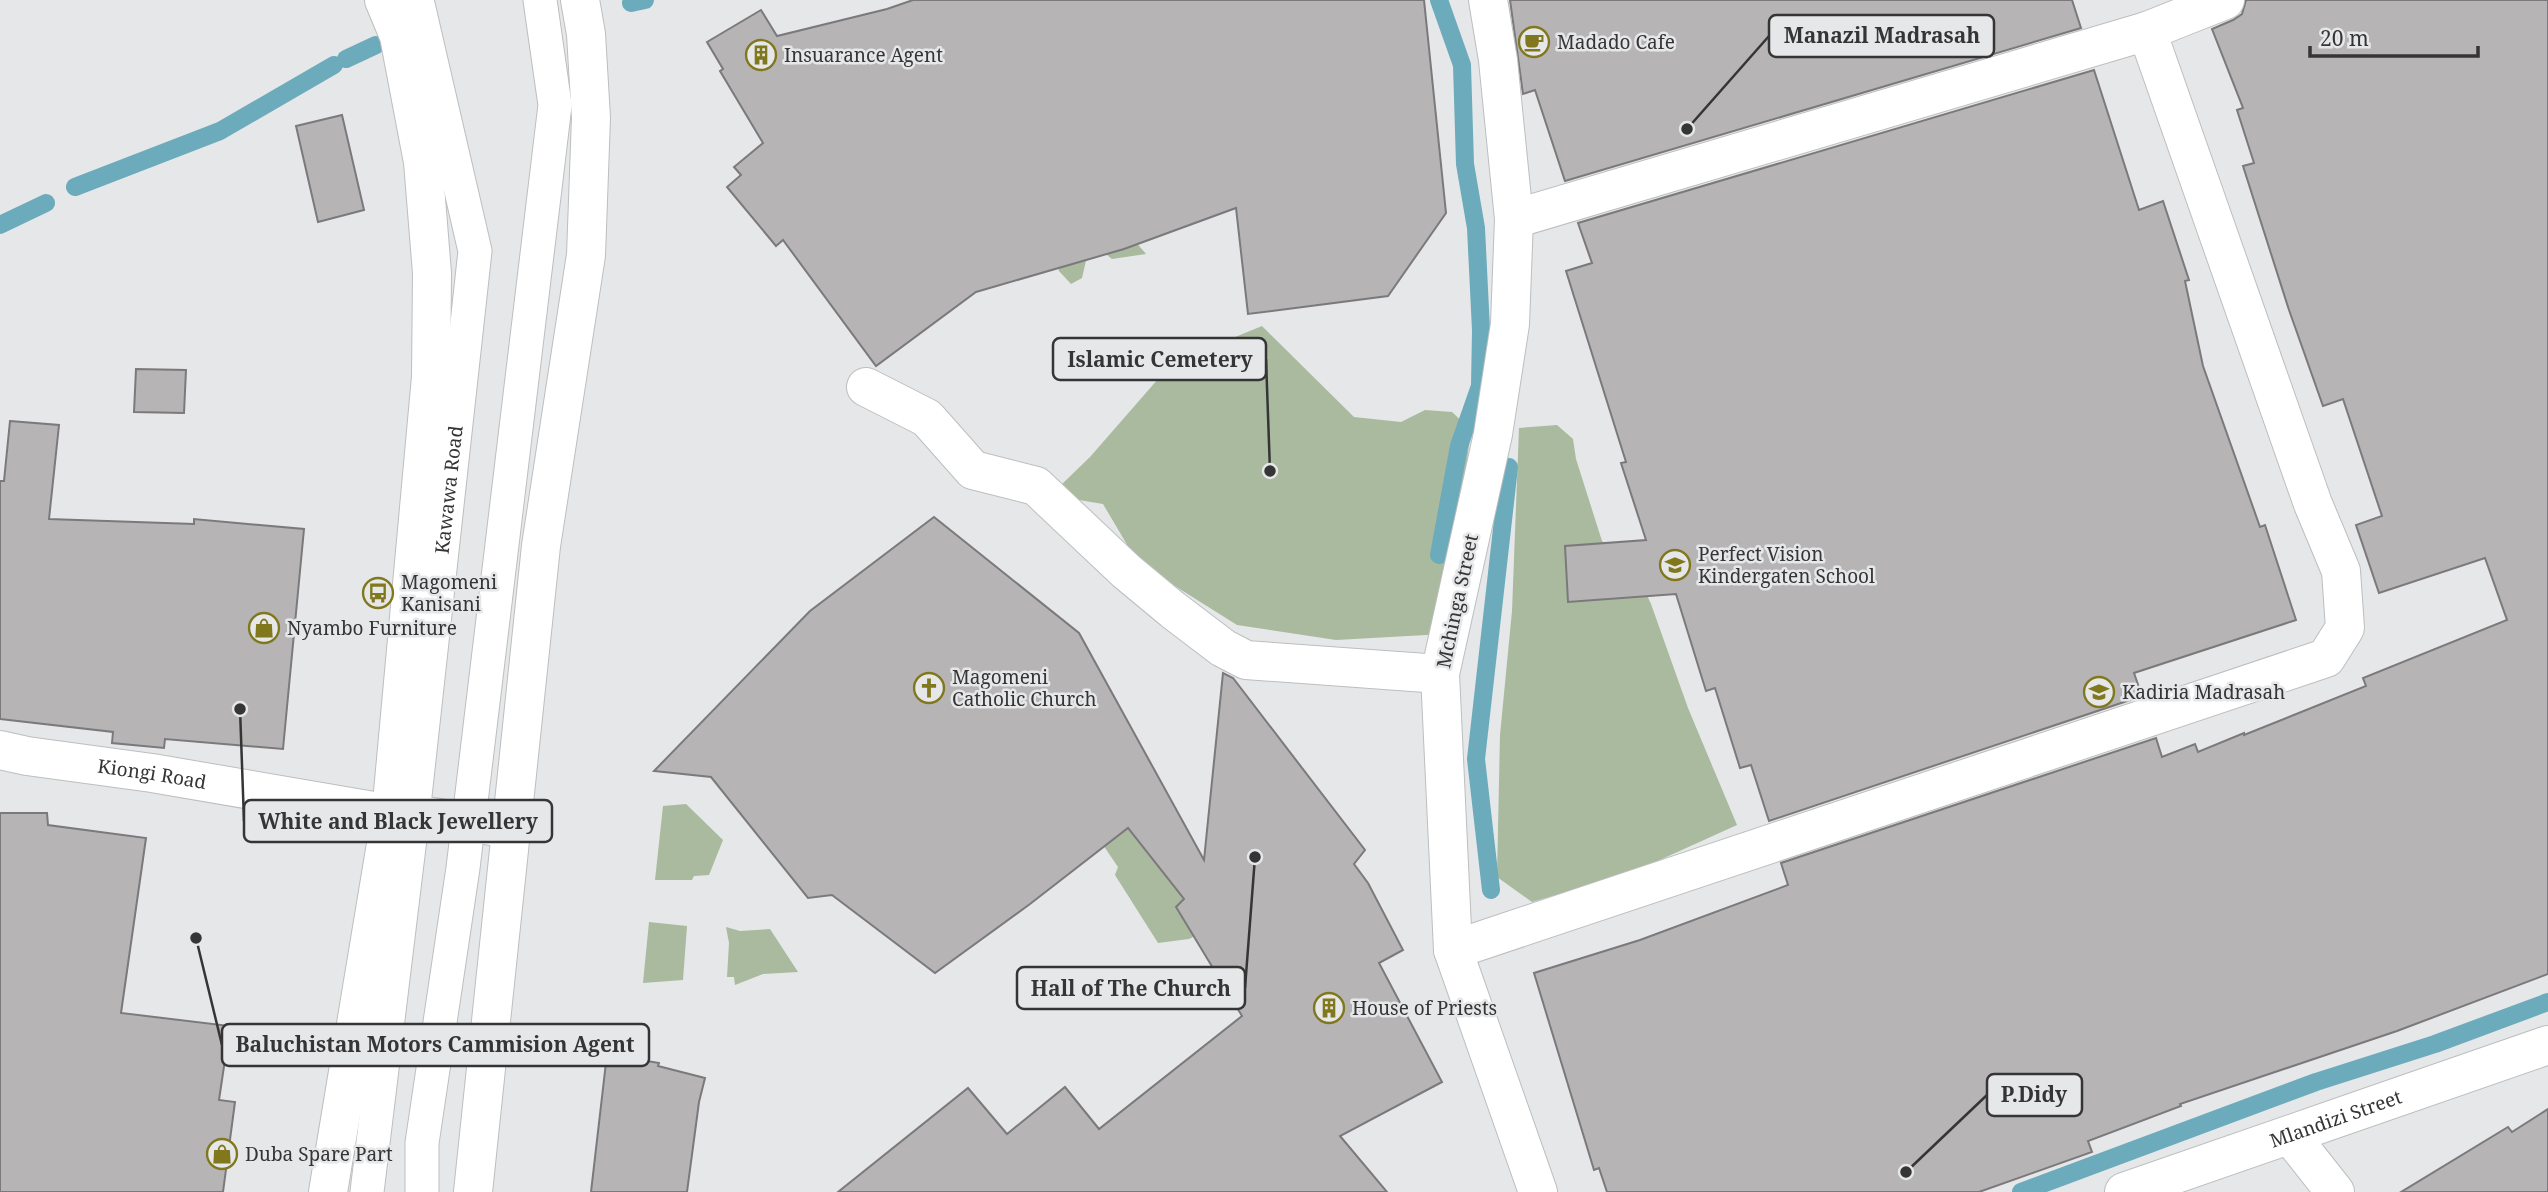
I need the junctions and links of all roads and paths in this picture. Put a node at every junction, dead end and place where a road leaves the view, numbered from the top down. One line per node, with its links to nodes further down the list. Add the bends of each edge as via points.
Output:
1 (384, 0): 12 (street, Kawawa Road, via 399,36 424,162 432,273 431,377)
2 (417, 0): 12 (lane, Kawawa Road, via 475,251)
3 (540, 0): 13 (lane, via 555,105)
4 (580, 0): 14 (street, via 591,118 586,255 541,546)
5 (1488, 0): 8 (street, Mchinga Street)
6 (2225, 0): 7 (street)
7 (2147, 31): 8 (street); 15 (street, via 2313,504 2342,571 2345,628 2326,658)
8 (1514, 219): 10 (street, Mchinga Street, via 1510,324 1493,434)
9 (866, 387): 10 (street, via 928,418 973,470 1036,486 1154,594 1223,648 1246,660)
10 (1440, 674): 15 (street, Mchinga Street)
11 (0, 750): 12 (street, Kiongi Road)
12 (402, 814): 13 (street, Kiongi Road); 18 (street, Kawawa Road); 19 (lane, Kawawa Road)
13 (468, 823): 14 (street, Kiongi Road); 20 (lane, via 422,1143)
14 (511, 829): 21 (street)
15 (1453, 950): 22 (street, Mchinga Street)
16 (2548, 1045): 17 (street, Mlandizi Street)
17 (2290, 1135): 23 (street, Mlandizi Street); 24 (street)
18 (328, 1192)
19 (367, 1192)
20 (422, 1192)
21 (473, 1192)
22 (1538, 1192)
23 (2124, 1192)
24 (2335, 1192)

